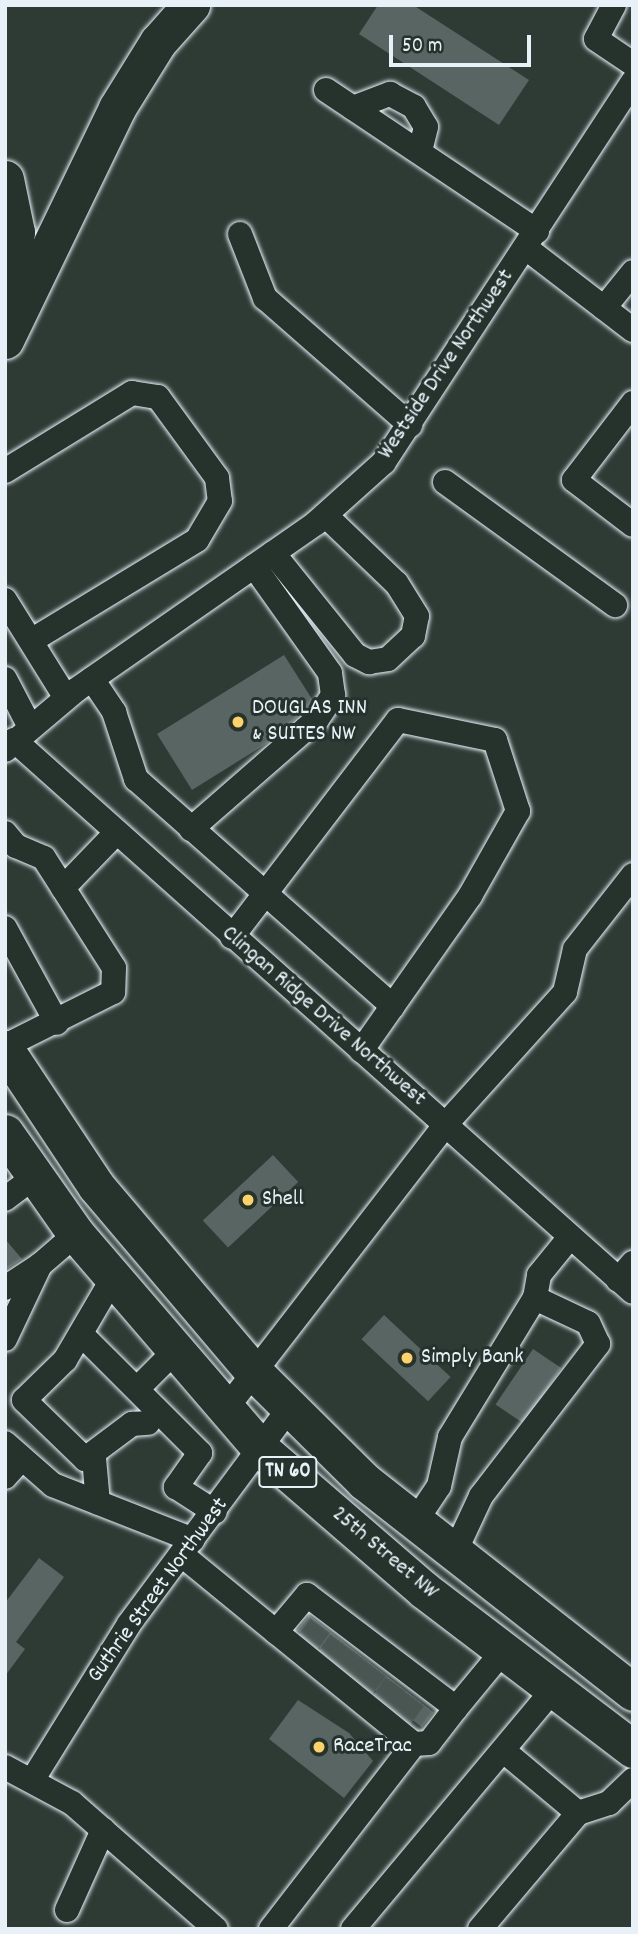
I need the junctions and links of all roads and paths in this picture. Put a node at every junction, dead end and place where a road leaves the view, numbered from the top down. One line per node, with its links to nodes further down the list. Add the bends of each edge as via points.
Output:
1 (191, 5): 15 (highway, via 158,41 117,108)
2 (608, 8): 3 (street, via 596,39)
3 (633, 64)
4 (633, 81): 10 (street, Westside Drive Northwest)
5 (326, 90): 6 (street)
6 (353, 108): 7 (street); 7 (street, via 390,94 414,107 426,127)
7 (420, 151): 10 (street)
8 (5, 179): 12 (highway, via 16,232)
9 (240, 234): 17 (street, via 265,298)
10 (532, 239): 13 (street); 17 (street, Westside Drive Northwest)
11 (633, 271): 13 (street)
12 (5, 293)
13 (604, 308): 14 (street)
14 (633, 330)
15 (5, 340)
16 (633, 403): 21 (street, via 574,481)
17 (410, 425): 20 (street, Westside Drive Northwest, via 384,462)
18 (5, 471): 25 (street, via 132,393 158,397 217,478 220,501 197,540)
19 (445, 482): 24 (street)
20 (325, 515): 22 (street, Westside Drive Northwest); 22 (street, via 396,583 417,616 413,636 388,659 369,663 355,654)
21 (633, 525)
22 (263, 559): 26 (street, Westside Drive Northwest); 30 (street, via 330,673 333,695 317,719)
23 (5, 600): 25 (street)
24 (615, 605)
25 (31, 641): 28 (street)
26 (92, 679): 28 (street, Westside Drive Northwest); 30 (street, via 114,712 136,779)
27 (8, 689): 29 (street)
28 (66, 698): 29 (street, Westside Drive Northwest)
29 (16, 739): 31 (street, Clingan Ridge Drive Northwest)
30 (191, 830): 35 (street)
31 (116, 834): 34 (street); 36 (street, Clingan Ridge Drive Northwest)
32 (9, 845): 34 (street, via 44,858)
33 (633, 875): 42 (street, via 575,949 565,992)
34 (63, 888): 39 (street, via 114,968 114,980 113,992)
35 (264, 897): 36 (street); 38 (street); 38 (street, via 398,720 495,740 518,811 470,896)
36 (232, 937): 41 (street, Clingan Ridge Drive Northwest)
37 (8, 939): 39 (street)
38 (393, 1006): 41 (street)
39 (57, 1023): 40 (street)
40 (5, 1048): 56 (highway, 25th Street NW / TN 60, via 96,1186)
41 (361, 1051): 42 (street, Clingan Ridge Drive Northwest)
42 (445, 1125): 47 (street, Clingan Ridge Drive Northwest); 56 (street)
43 (5, 1133): 44 (highway, 25th Street NW / TN 60)
44 (36, 1176): 45 (street); 46 (highway, 25th Street NW / TN 60)
45 (5, 1199)
46 (76, 1234): 48 (street); 49 (highway, 25th Street NW / TN 60)
47 (570, 1237): 50 (street, Clingan Ridge Drive Northwest); 52 (street, via 538,1275)
48 (40, 1265): 51 (street); 54 (street)
49 (113, 1278): 53 (street); 55 (highway, 25th Street NW / TN 60)
50 (628, 1278)
51 (5, 1288)
52 (535, 1298): 65 (street, via 450,1437); 66 (street, via 588,1323 598,1344)
53 (82, 1335): 57 (street); 63 (street, via 24,1400 74,1453)
54 (5, 1339)
55 (175, 1351): 57 (street); 59 (highway, 25th Street NW / TN 60)
56 (254, 1372): 58 (highway, 25th Street NW / TN 60); 59 (street)
57 (137, 1389): 60 (street)
58 (290, 1408): 62 (street, Guthrie Street Northwest); 69 (highway, 25th Street NW / TN 60)
59 (225, 1410): 62 (highway, 25th Street NW / TN 60)
60 (154, 1417): 63 (street); 68 (street, via 200,1453 176,1487)
61 (13, 1450): 64 (street); 67 (street, via 53,1485)
62 (262, 1450): 68 (street, Guthrie Street Northwest); 73 (highway, 25th Street NW / TN 60)
63 (97, 1465): 67 (street)
64 (5, 1477)
65 (441, 1477): 66 (street); 69 (street)
66 (480, 1502): 71 (street)
67 (98, 1503): 70 (street)
68 (215, 1512): 70 (street, Guthrie Street Northwest)
69 (415, 1522): 71 (highway, 25th Street NW / TN 60)
70 (187, 1548): 72 (street); 81 (street, Guthrie Street Northwest, via 129,1624)
71 (454, 1554): 75 (highway, 25th Street NW / TN 60)
72 (276, 1632): 76 (street, via 307,1595 335,1626 411,1684); 77 (street, via 360,1693)
73 (503, 1650): 74 (highway, 25th Street NW / TN 60); 76 (street)
74 (554, 1689): 78 (highway, 25th Street NW / TN 60); 79 (street)
75 (633, 1692)
76 (456, 1708): 77 (street, via 429,1743)
77 (414, 1744): 87 (street)
78 (633, 1749)
79 (505, 1752): 83 (street); 88 (street)
80 (5, 1767): 81 (street)
81 (33, 1779): 84 (street)
82 (633, 1780): 83 (street, via 609,1803)
83 (579, 1813): 89 (street)
84 (103, 1830): 85 (street); 86 (street)
85 (67, 1910)
86 (216, 1929)
87 (271, 1929)
88 (353, 1929)
89 (480, 1929)

